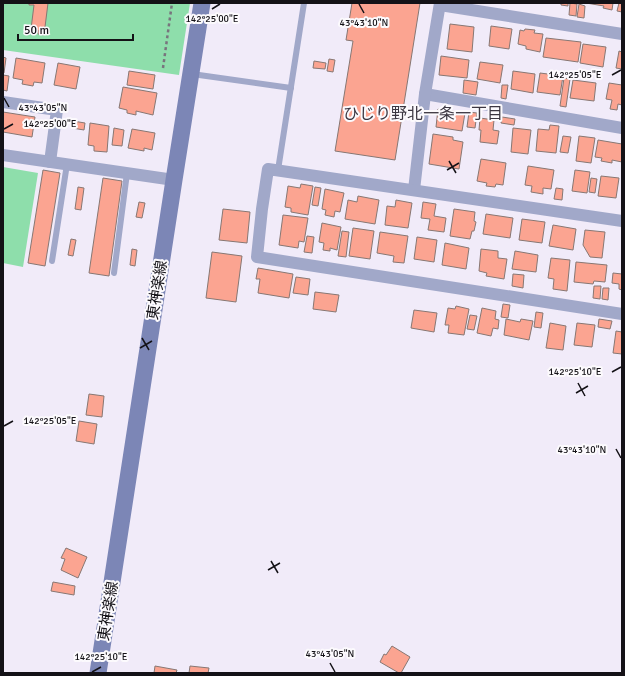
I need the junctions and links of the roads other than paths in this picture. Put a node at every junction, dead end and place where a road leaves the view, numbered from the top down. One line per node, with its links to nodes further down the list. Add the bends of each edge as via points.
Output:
1 (202, 3): 5 (main road, 東神楽線)
2 (304, 3): 6 (lane)
3 (440, 4): 4 (street); 7 (street)
4 (622, 34)
5 (191, 73): 6 (lane); 15 (main road, 東神楽線)
6 (291, 88): 13 (lane)
7 (425, 94): 9 (street); 16 (street)
8 (3, 102): 11 (street, via 57,110)
9 (622, 128)
10 (3, 154): 11 (street)
11 (50, 162): 12 (street)
12 (66, 164): 14 (street); 18 (lane)
13 (278, 170): 16 (street); 20 (street, via 268,168 257,257)
14 (127, 173): 15 (street); 19 (lane)
15 (174, 180): 21 (main road, 東神楽線)
16 (414, 190): 17 (street)
17 (622, 221)
18 (52, 261)
19 (114, 273)
20 (622, 314)
21 (98, 673)

